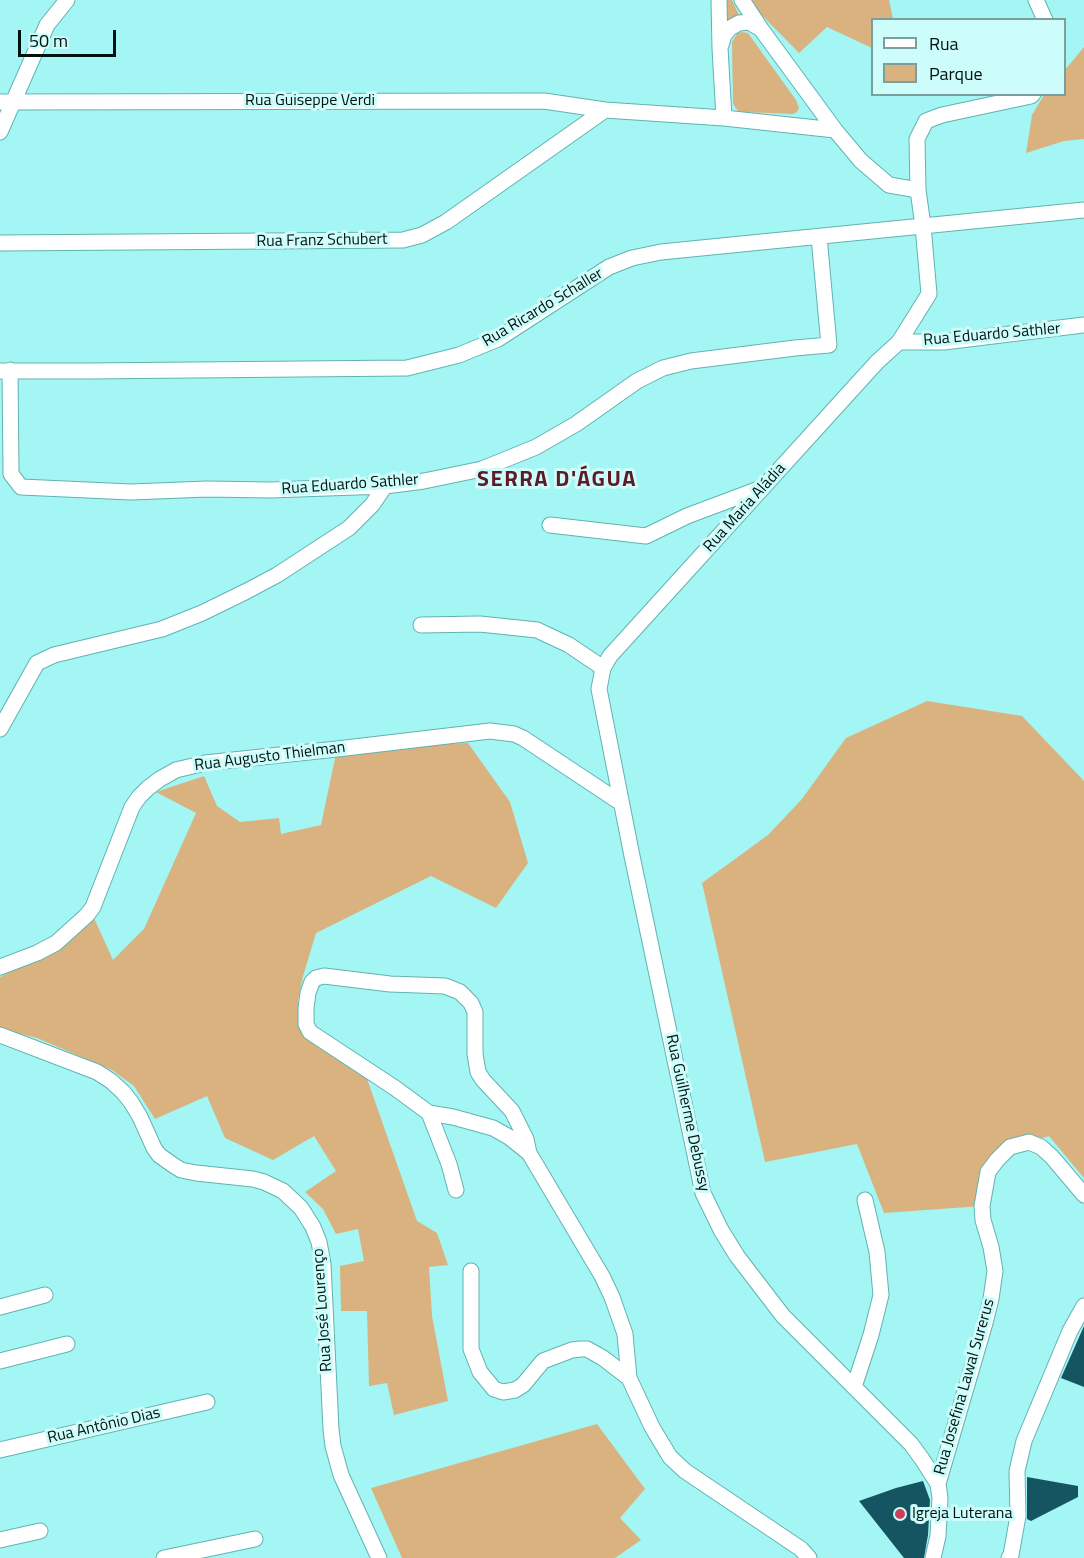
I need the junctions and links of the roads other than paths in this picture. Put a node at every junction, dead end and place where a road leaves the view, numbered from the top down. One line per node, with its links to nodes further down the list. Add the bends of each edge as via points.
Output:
1 (67, 0): 9 (street, via 47,26)
2 (719, 0): 7 (street)
3 (742, 0): 6 (street)
4 (1036, 0): 5 (street)
5 (1044, 18)
6 (761, 29): 7 (street, via 749,22 739,23 724,35); 12 (street)
7 (720, 48): 11 (street)
8 (1031, 96): 14 (street, Rua Maria Aládia, via 926,121 917,139)
9 (6, 102): 10 (street, Rua Guiseppe Verdi, via 544,101); 13 (street)
10 (605, 110): 11 (street, Rua Guiseppe Verdi); 18 (street, Rua Franz Schubert, via 446,222 404,240)
11 (724, 118): 12 (street, Rua Guiseppe Verdi)
12 (835, 130): 14 (street, via 861,161 889,185)
13 (0, 132)
14 (918, 190): 16 (street, Rua Maria Aládia)
15 (1084, 210): 16 (street, Rua Ricardo Schaller)
16 (923, 226): 17 (street, Rua Ricardo Schaller); 20 (street, Rua Maria Aládia, via 929,294)
17 (819, 237): 21 (street, Rua Ricardo Schaller, via 632,258 609,267 498,339 459,355 408,368); 22 (street, Rua Eduardo Sathler, via 829,345 691,361 663,368 536,447 482,469)
18 (0, 243)
19 (1084, 325): 20 (street, Rua Eduardo Sathler, via 944,342)
20 (899, 342): 23 (street, Rua Maria Aládia)
21 (5, 371): 22 (street, Rua Eduardo Sathler, via 11,474 21,487 131,492)
22 (385, 486): 27 (street, via 349,528 247,591 162,629 54,655 37,663)
23 (764, 487): 24 (street, via 646,536); 26 (street, Rua Maria Aládia)
24 (550, 525)
25 (421, 625): 26 (street, via 480,624 537,630)
26 (603, 668): 28 (street, via 599,689)
27 (0, 729)
28 (621, 803): 29 (street, Rua Augusto Thielman, via 523,738 490,731 205,762 168,775 139,797 87,915 56,943); 43 (street, Rua Guilherme Debussy, via 703,1193 721,1230 755,1281 783,1316)
29 (0, 967)
30 (0, 1035): 51 (street, Rua José Lourenço, via 111,1081 131,1102 159,1155 181,1170 264,1182 283,1191 301,1208 319,1242 323,1264 333,1446 341,1475)
31 (429, 1113): 32 (street, via 493,1128); 32 (street, via 310,1032 306,1008 316,978 445,986 460,992 475,1012 478,1072 512,1111); 33 (street)
32 (529, 1153): 42 (street, via 603,1276 625,1334)
33 (456, 1190)
34 (1084, 1195): 46 (street, Rua Josefina Lawal Surerus, via 1052,1157 1029,1142 1010,1147 988,1172 982,1206 995,1271 991,1299)
35 (865, 1200): 43 (street, via 878,1252 881,1295)
36 (471, 1271): 42 (street, via 471,1348 480,1372 494,1389 515,1390 543,1361 580,1349 603,1358)
37 (45, 1294): 39 (street)
38 (1084, 1306): 54 (street, via 1070,1330 1024,1441 1017,1471 1018,1516)
39 (0, 1307)
40 (67, 1344): 41 (street)
41 (0, 1361)
42 (628, 1378): 52 (street, via 670,1458)
43 (854, 1387): 46 (street, Rua Guilherme Debussy, via 910,1444)
44 (207, 1402): 45 (street, Rua Antônio Dias)
45 (0, 1450)
46 (938, 1484): 53 (street, Rua Guilherme Debussy, via 940,1509)
47 (40, 1531): 49 (street)
48 (255, 1539): 50 (street)
49 (0, 1540)
50 (164, 1558)
51 (379, 1558)
52 (809, 1558)
53 (933, 1558)
54 (1010, 1558)

